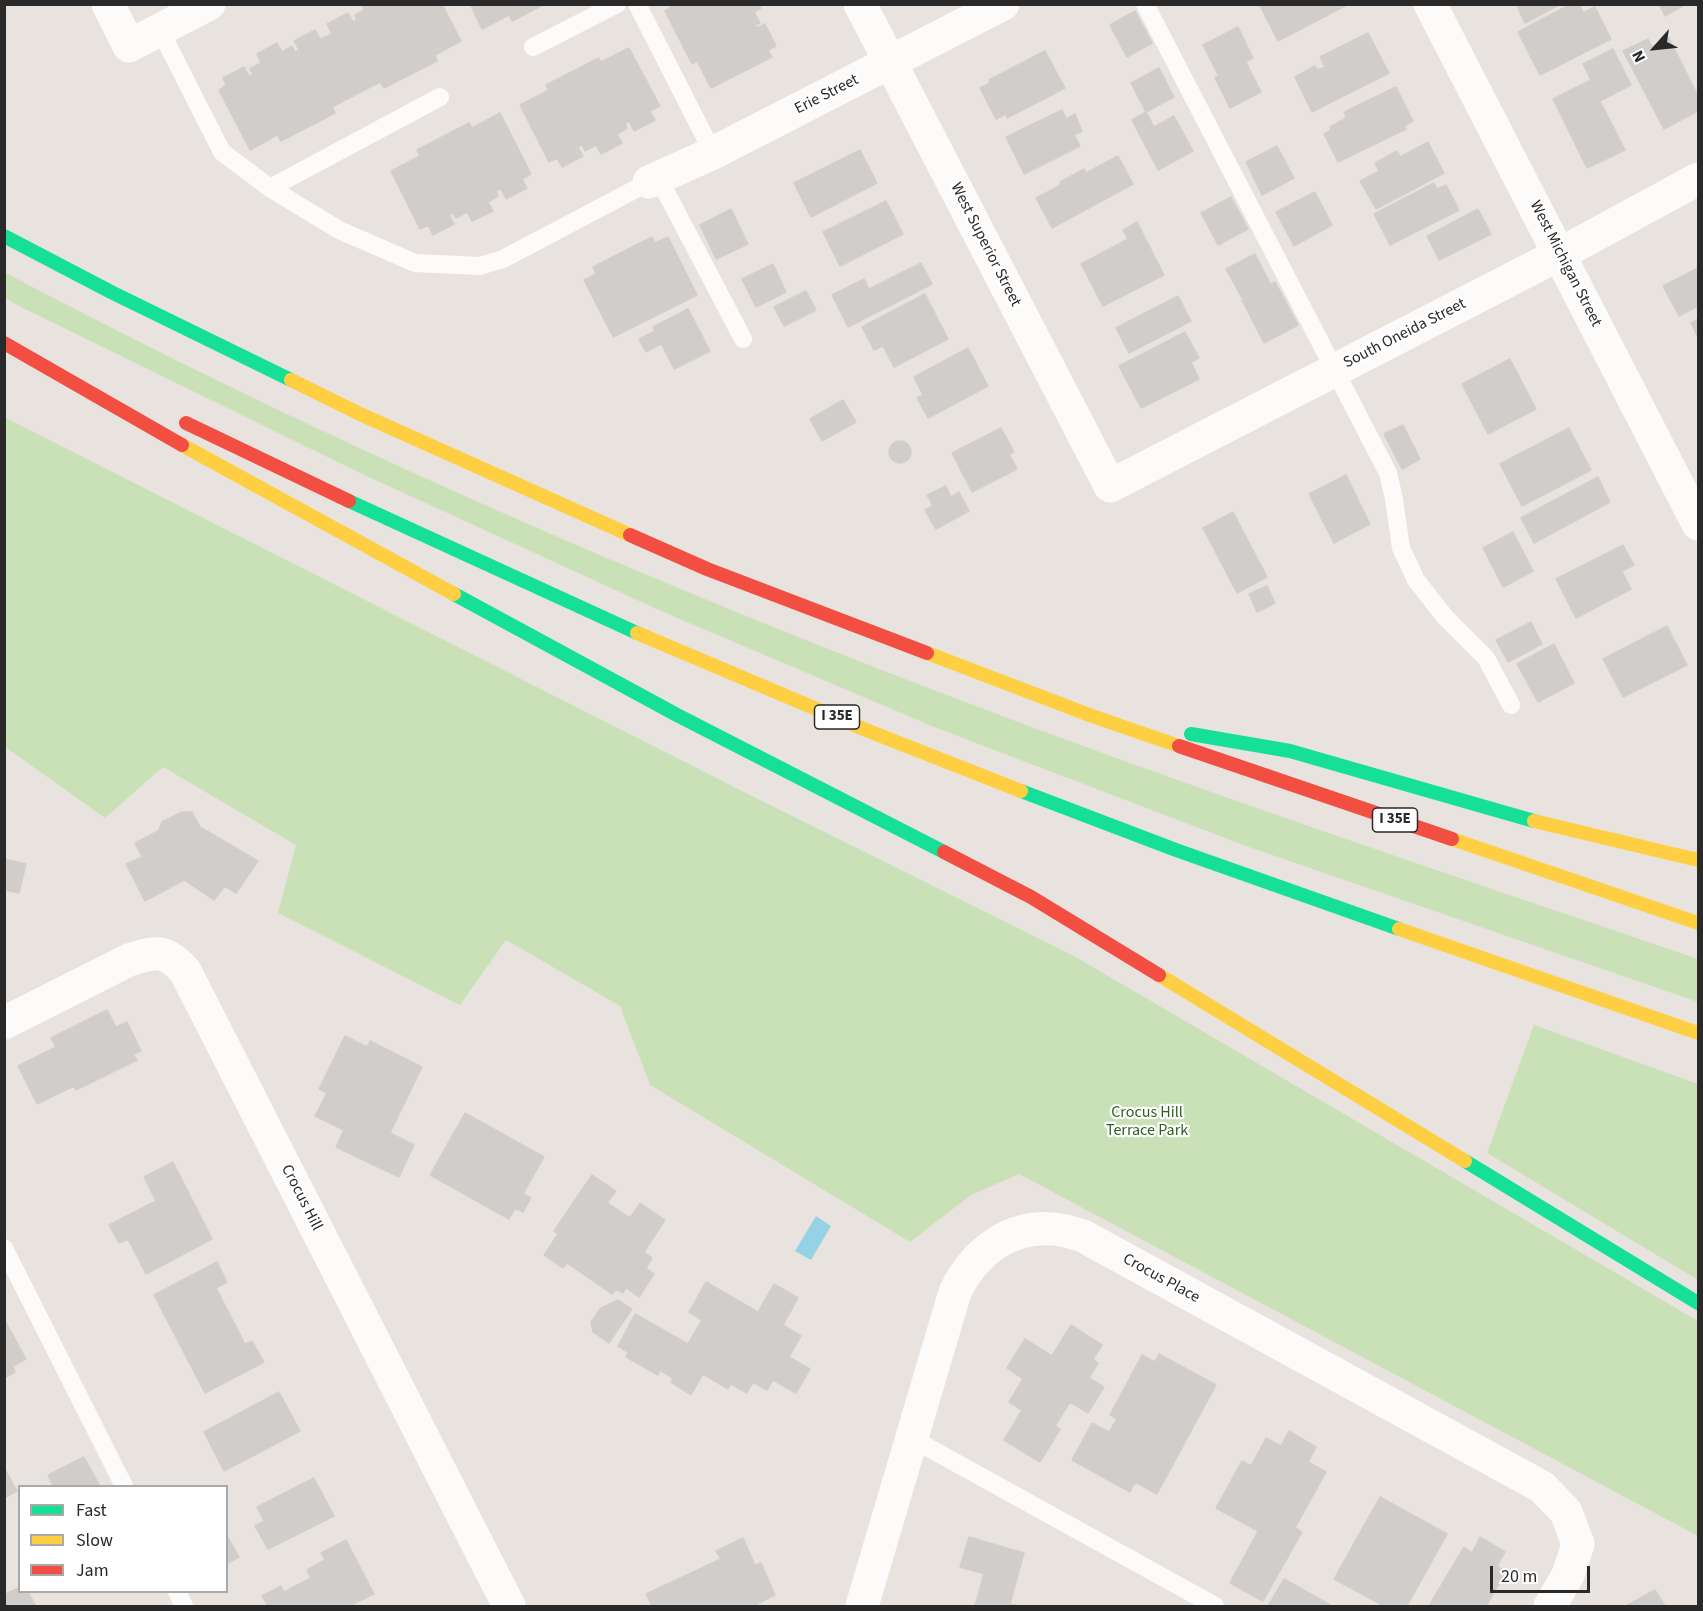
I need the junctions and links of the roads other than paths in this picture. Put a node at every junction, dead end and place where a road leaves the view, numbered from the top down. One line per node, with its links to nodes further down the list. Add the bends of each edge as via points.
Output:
1 (108, 4): 9 (street, via 129,46)
2 (208, 4): 9 (street)
3 (617, 4): 10 (lane)
4 (637, 4): 13 (lane)
5 (860, 4): 11 (street, West Superior Street)
6 (1003, 4): 11 (street, Erie Street)
7 (1145, 4): 23 (lane)
8 (1430, 4): 18 (street, West Michigan Street)
9 (160, 30): 16 (lane, via 222,152)
10 (533, 47)
11 (890, 62): 13 (street, Erie Street); 25 (street, West Superior Street)
12 (440, 97): 16 (lane)
13 (713, 153): 15 (street, Erie Street)
14 (1698, 179): 18 (street, South Oneida Street)
15 (654, 180): 16 (lane, via 503,259 480,266 415,263 339,230); 20 (lane)
16 (270, 188)
17 (4, 236): 28 (highway, I 35E, via 360,414 529,491 707,568)
18 (1560, 254): 23 (street, South Oneida Street); 26 (street, West Michigan Street)
19 (4, 332): 22 (highway)
20 (743, 339)
21 (4, 343): 34 (highway, via 229,471 677,715 1031,897)
22 (67, 364)
23 (1336, 369): 25 (street, South Oneida Street); 27 (lane, via 1388,473 1401,548 1416,580 1445,617 1486,658)
24 (172, 416): 32 (highway, I 35E, via 508,574 869,731 1348,911)
25 (1110, 486)
26 (1698, 524)
27 (1511, 705)
28 (1092, 716): 29 (highway, via 1290,751 1504,814); 30 (highway, I 35E)
29 (1698, 860)
30 (1698, 923)
31 (4, 1023): 37 (street, Crocus Hill, via 146,954 159,952 174,959 185,971)
32 (1698, 1033)
33 (4, 1248): 36 (lane)
34 (1698, 1303)
35 (911, 1438): 38 (street, Crocus Place); 39 (lane); 40 (street, Crocus Place, via 954,1292 964,1272 990,1246 1012,1234 1035,1229 1083,1236 1542,1487 1566,1512 1578,1544 1568,1575)
36 (123, 1485)
37 (509, 1606)
38 (862, 1606)
39 (1215, 1606)
40 (1550, 1606)

